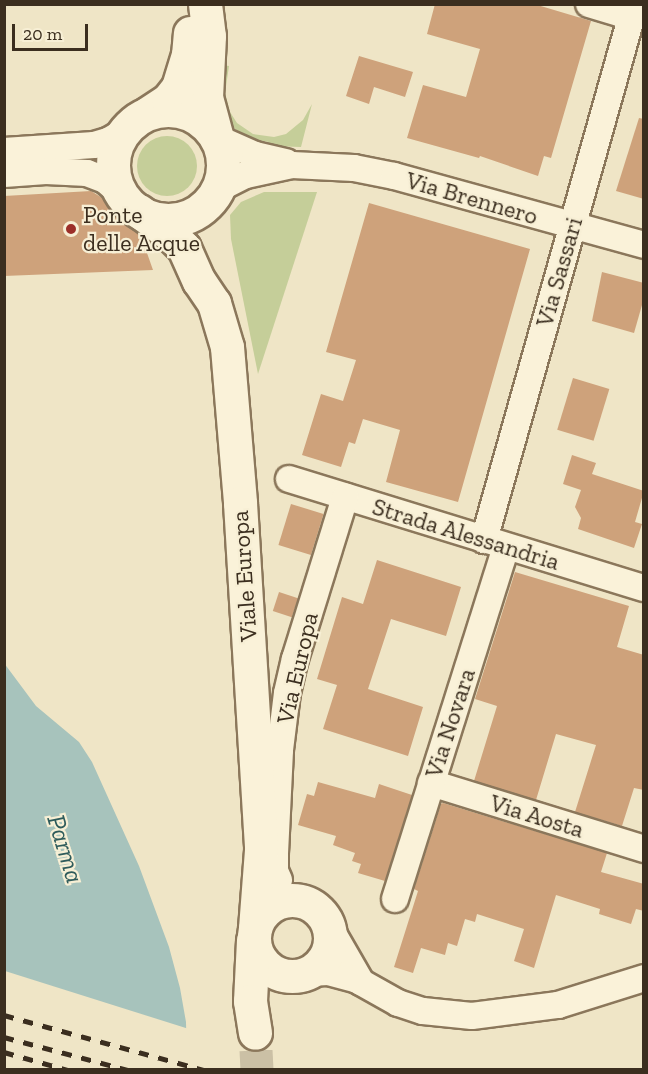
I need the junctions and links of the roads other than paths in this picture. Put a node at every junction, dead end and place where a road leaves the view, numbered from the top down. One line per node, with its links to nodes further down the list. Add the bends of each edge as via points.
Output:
1 (188, 4): 5 (main road, via 190,44 182,78 168,100)
2 (205, 4): 6 (main road, via 206,97)
3 (589, 4): 4 (street)
4 (633, 11): 12 (street, Via Sassari)
5 (136, 122): 6 (main road, via 168,110 187,113 204,123); 7 (street, via 108,141 86,146); 11 (main road, via 116,148 113,168)
6 (217, 138): 8 (street, Via Brennero, via 255,155); 10 (main road, via 224,165)
7 (4, 151)
8 (298, 164): 10 (street, Via Brennero, via 246,175); 12 (street, Via Brennero, via 382,173)
9 (4, 174): 11 (street, via 87,173 105,180)
10 (218, 189): 11 (main road, via 208,203 188,217 163,219); 14 (main road, Viale Europa, via 206,232)
11 (130, 203): 14 (main road, Viale Europa, via 179,242)
12 (573, 226): 13 (street, Via Brennero); 17 (street, Via Sassari)
13 (644, 245)
14 (214, 303): 21 (main road, Viale Europa, via 228,358)
15 (289, 479): 16 (street, Strada Alessandria)
16 (345, 497): 17 (street, Strada Alessandria); 22 (street, Via Europa, via 287,693 275,853)
17 (495, 543): 18 (street, Strada Alessandria); 19 (street, Via Novara)
18 (644, 588)
19 (432, 783): 20 (street, Via Aosta); 23 (street, Via Novara)
20 (644, 849)
21 (261, 850): 22 (main road, via 264,861); 25 (main road)
22 (279, 880): 24 (main road)
23 (395, 899)
24 (319, 914): 25 (main road, via 293,900 277,903 263,913); 26 (main road, via 329,948 321,963); 28 (street)
25 (254, 932): 26 (main road, via 256,951 270,970 285,976); 26 (main road, via 250,1002 255,1042 264,1005 284,986)
26 (305, 974): 28 (street, via 328,972)
27 (644, 978): 28 (street, via 558,1005 471,1016 423,1011 398,1003)
28 (361, 982)

